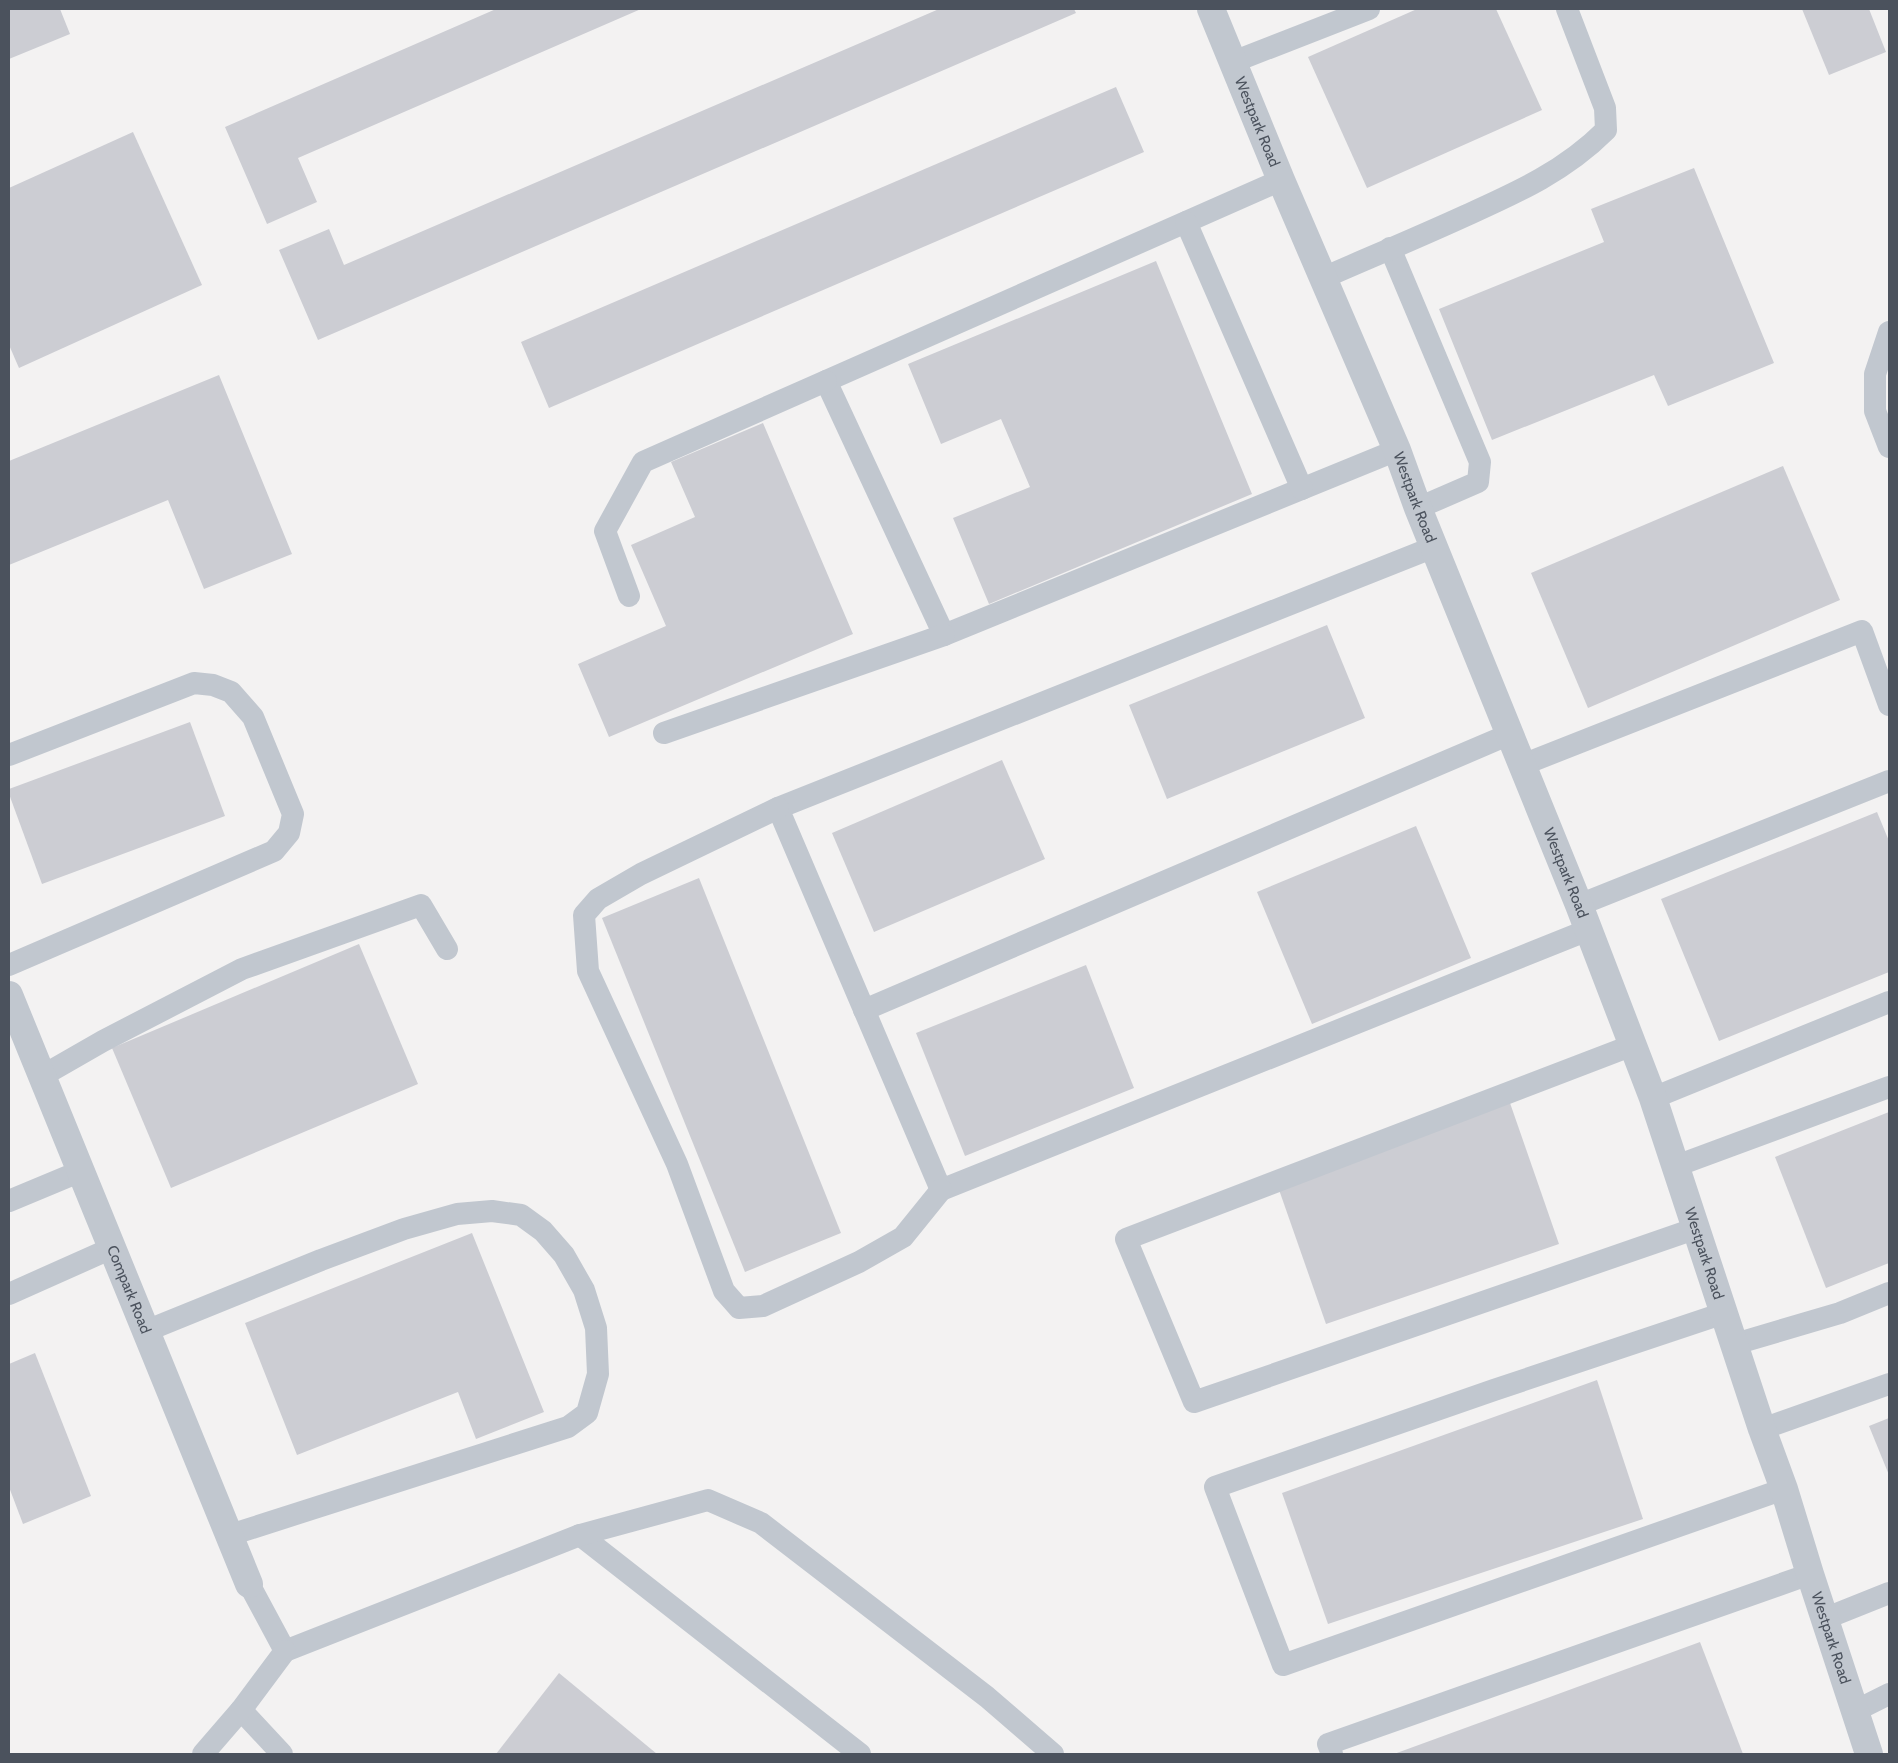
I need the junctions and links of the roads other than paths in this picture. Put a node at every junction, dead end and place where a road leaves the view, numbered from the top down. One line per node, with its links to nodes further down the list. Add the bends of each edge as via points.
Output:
1 (1211, 9): 4 (street, Westpark Road)
2 (1369, 9): 4 (lane)
3 (1567, 9): 7 (lane, via 1605,108 1606,130 1567,164 1521,191)
4 (1233, 62): 5 (street, Westpark Road)
5 (1281, 180): 6 (lane); 8 (street, Westpark Road)
6 (1186, 222): 10 (lane); 13 (lane)
7 (1390, 248): 8 (lane); 14 (lane, via 1480,462 1478,482)
8 (1323, 278): 12 (street, Westpark Road)
9 (1889, 332): 11 (lane, via 1874,374 1875,411)
10 (826, 381): 16 (lane, via 644,462 605,531); 17 (lane)
11 (1889, 447)
12 (1396, 450): 13 (lane); 14 (street, Westpark Road)
13 (1302, 489): 17 (lane)
14 (1418, 508): 15 (street, Westpark Road)
15 (1434, 547): 20 (street, Westpark Road); 24 (lane)
16 (629, 596)
17 (944, 635): 19 (lane)
18 (1889, 705): 22 (lane, via 1862,631)
19 (664, 733)
20 (1510, 734): 22 (street, Westpark Road); 30 (lane)
21 (9, 755): 27 (lane, via 194,682 213,685 230,692 252,717 292,814 289,833 274,851)
22 (1522, 765): 25 (street, Westpark Road)
23 (1889, 781): 25 (lane)
24 (778, 808): 30 (lane); 37 (lane, via 640,874 598,899 584,915 588,971 677,1164 724,1292 739,1308 763,1306 858,1262 903,1237)
25 (1584, 918): 31 (street, Westpark Road); 37 (lane)
26 (447, 949): 32 (lane, via 421,905 242,969)
27 (9, 965)
28 (9, 995): 32 (street, Compark Road)
29 (1889, 1002): 34 (lane)
30 (864, 1010): 37 (lane)
31 (1633, 1045): 34 (street, Westpark Road); 39 (lane, via 1126,1239 1194,1402)
32 (42, 1076): 36 (street, Compark Road)
33 (1889, 1087): 35 (lane)
34 (1653, 1098): 35 (street, Westpark Road)
35 (1676, 1166): 39 (street, Westpark Road)
36 (81, 1171): 38 (lane); 40 (street, Compark Road)
37 (941, 1190)
38 (9, 1201)
39 (1697, 1228): 43 (street, Westpark Road)
40 (112, 1248): 42 (lane); 44 (street, Compark Road)
41 (1889, 1293): 45 (lane, via 1840,1313)
42 (9, 1294)
43 (1724, 1313): 45 (street, Westpark Road); 48 (lane, via 1215,1487 1283,1665)
44 (146, 1330): 49 (street, Compark Road); 49 (lane, via 386,1236 457,1214 492,1211 521,1215 543,1231 564,1255 584,1290 596,1328 598,1374 587,1413 568,1427)
45 (1734, 1344): 47 (street, Westpark Road)
46 (1889, 1384): 47 (lane)
47 (1762, 1429): 48 (street, Westpark Road)
48 (1784, 1489): 51 (street, Westpark Road)
49 (230, 1535): 52 (street, Compark Road)
50 (580, 1535): 55 (lane); 61 (lane); 62 (lane, via 708,1500 761,1523 987,1697)
51 (1810, 1574): 54 (street, Westpark Road); 63 (lane, via 1328,1744)
52 (249, 1584): 55 (lane)
53 (1889, 1592): 54 (lane)
54 (1824, 1619): 58 (street, Westpark Road)
55 (284, 1651): 57 (lane)
56 (1889, 1694): 58 (lane)
57 (241, 1710): 59 (lane); 60 (lane)
58 (1855, 1711): 64 (street, Westpark Road)
59 (203, 1754)
60 (282, 1754)
61 (860, 1754)
62 (1053, 1754)
63 (1332, 1754)
64 (1869, 1754)

